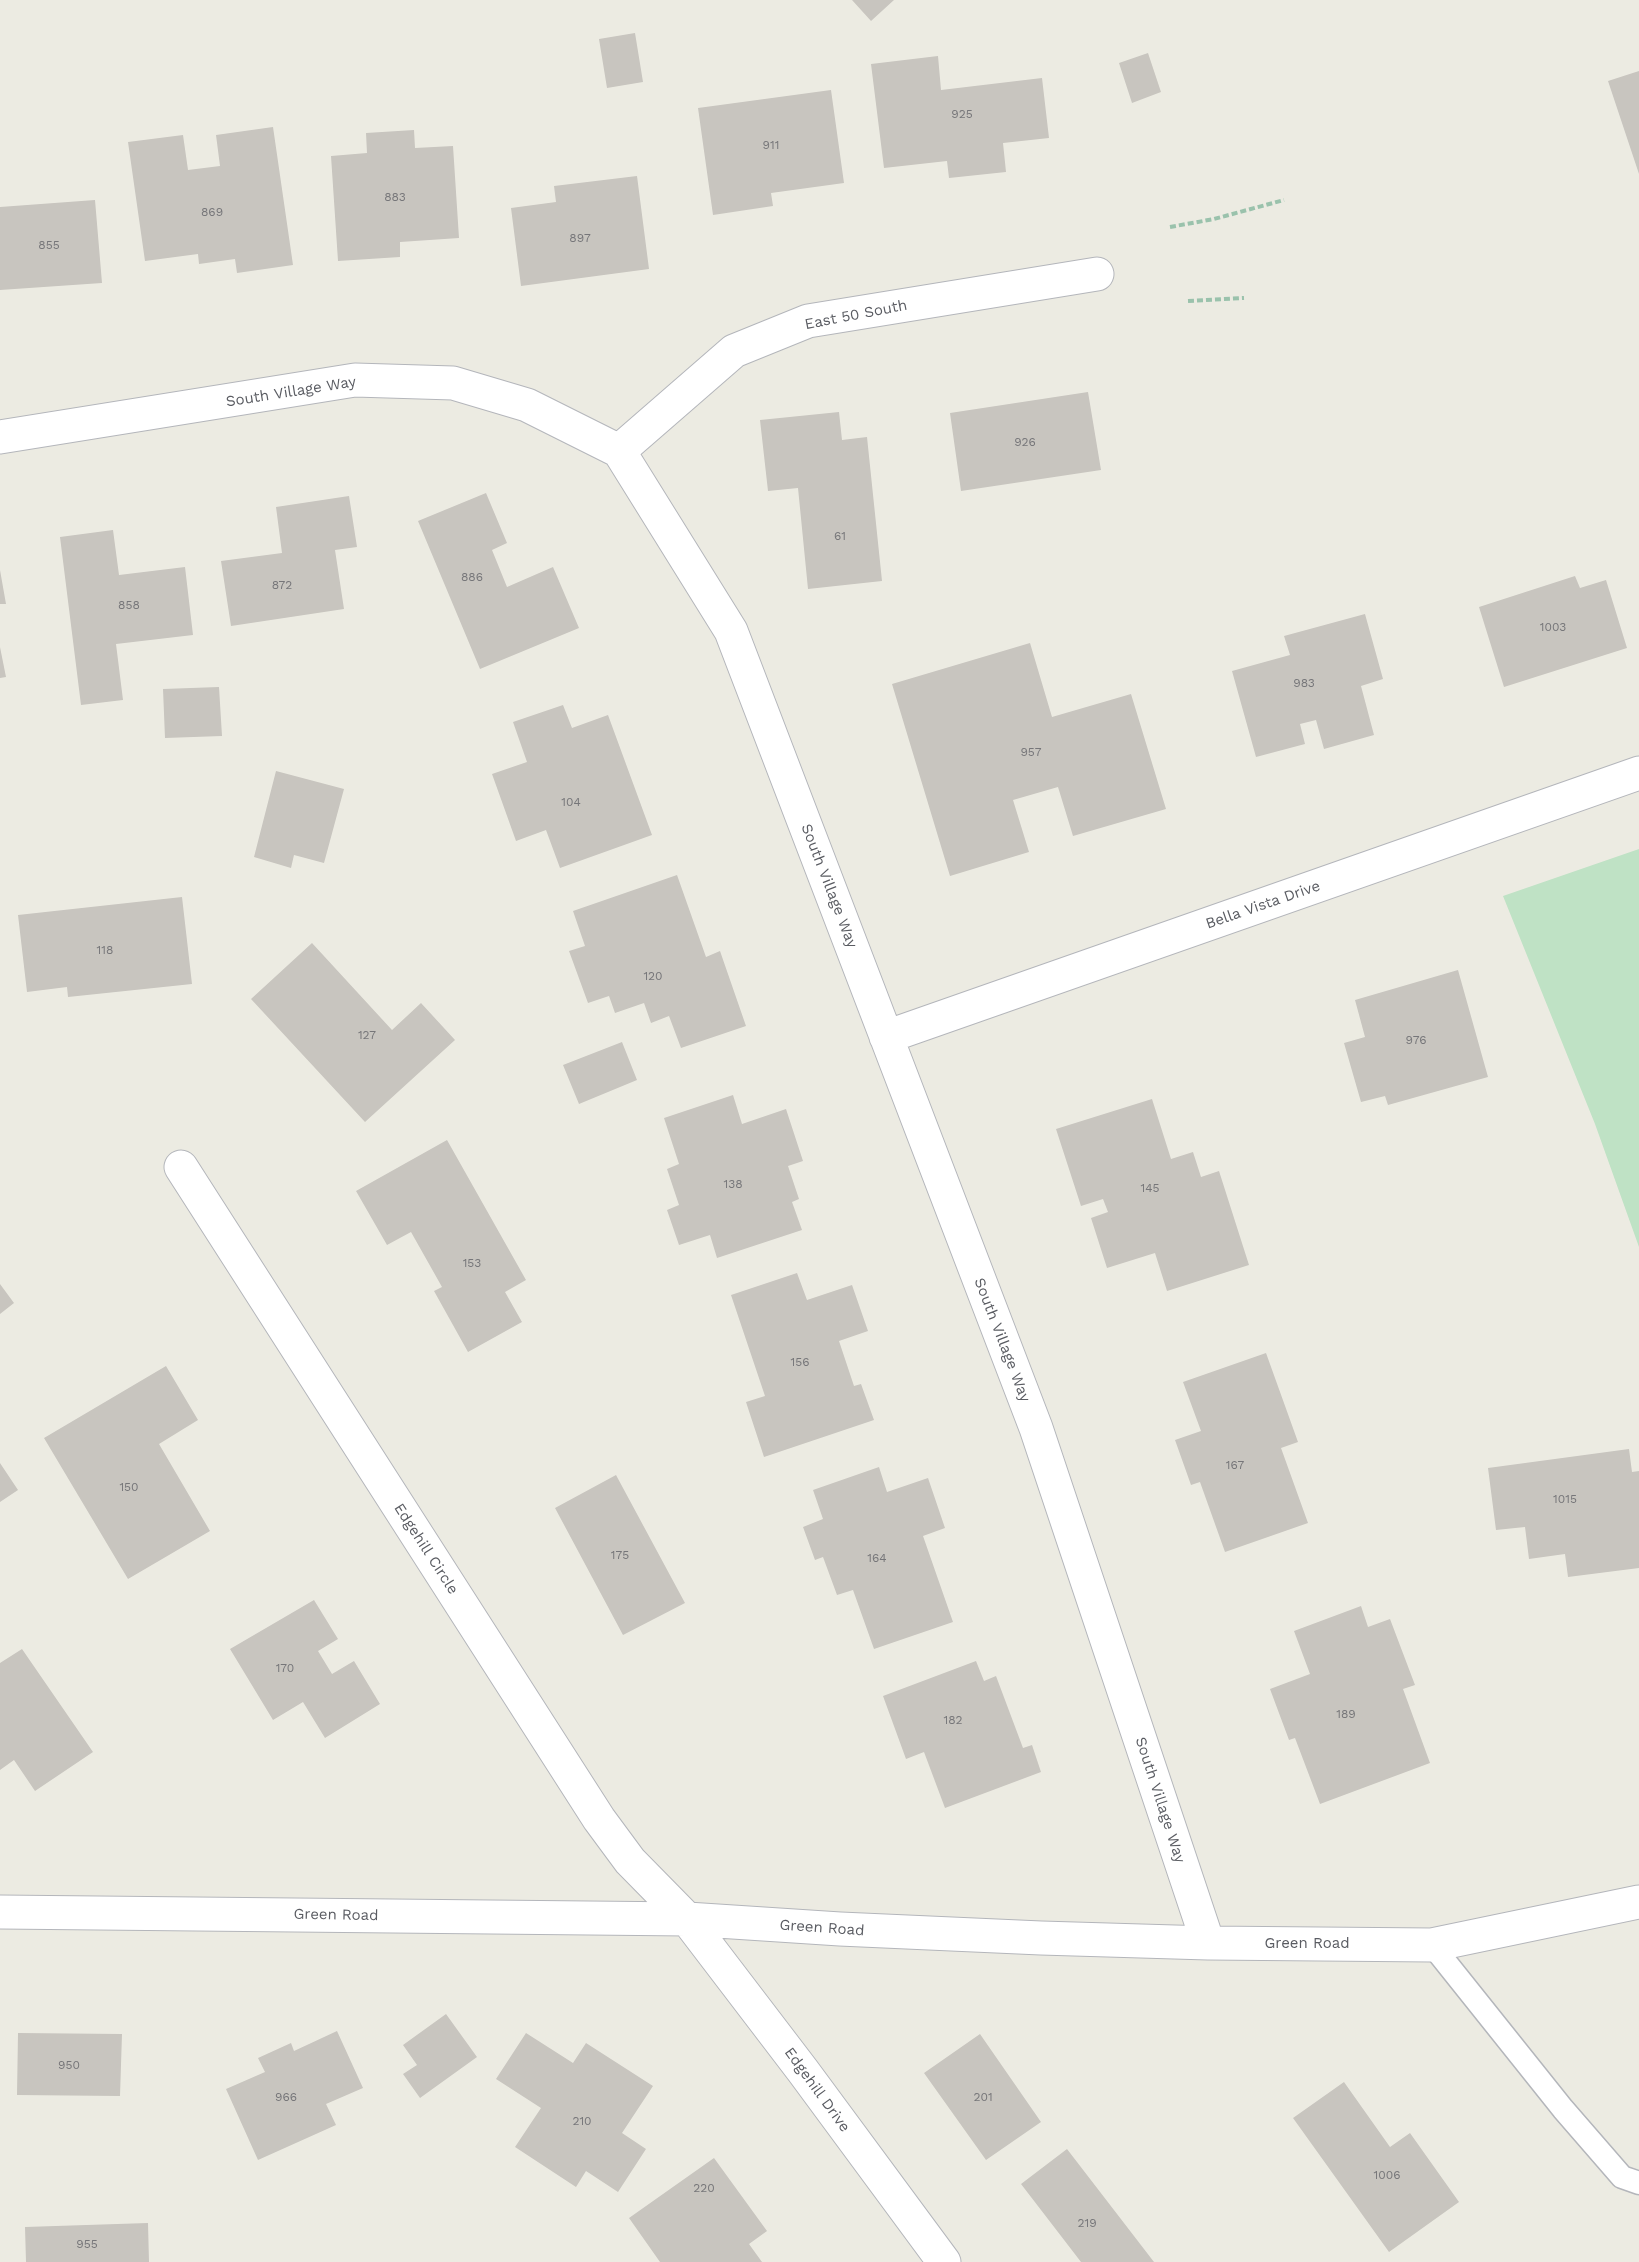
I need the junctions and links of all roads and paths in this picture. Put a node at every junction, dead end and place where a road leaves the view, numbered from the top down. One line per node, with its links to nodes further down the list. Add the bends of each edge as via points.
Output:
1 (1284, 200): 2 (path)
2 (1170, 227)
3 (1097, 274): 7 (street, East 50 South, via 808,321 734,351)
4 (1244, 298): 5 (path)
5 (1188, 301)
6 (0, 437): 7 (street, South Village Way, via 355,380 453,383 527,405)
7 (619, 451): 9 (street, South Village Way, via 731,631)
8 (1639, 772): 9 (street, Bella Vista Drive)
9 (886, 1037): 14 (street, South Village Way, via 1036,1428)
10 (181, 1167): 13 (street, Edgehill Circle, via 599,1819 630,1861)
11 (1639, 1902): 15 (street, Green Road)
12 (0, 1912): 13 (street, Green Road)
13 (687, 1919): 14 (street, Green Road); 17 (street, Edgehill Drive)
14 (1208, 1943): 15 (street, Green Road)
15 (1432, 1945): 16 (lane, via 1563,2109 1622,2176)
16 (1639, 2183)
17 (945, 2262)

